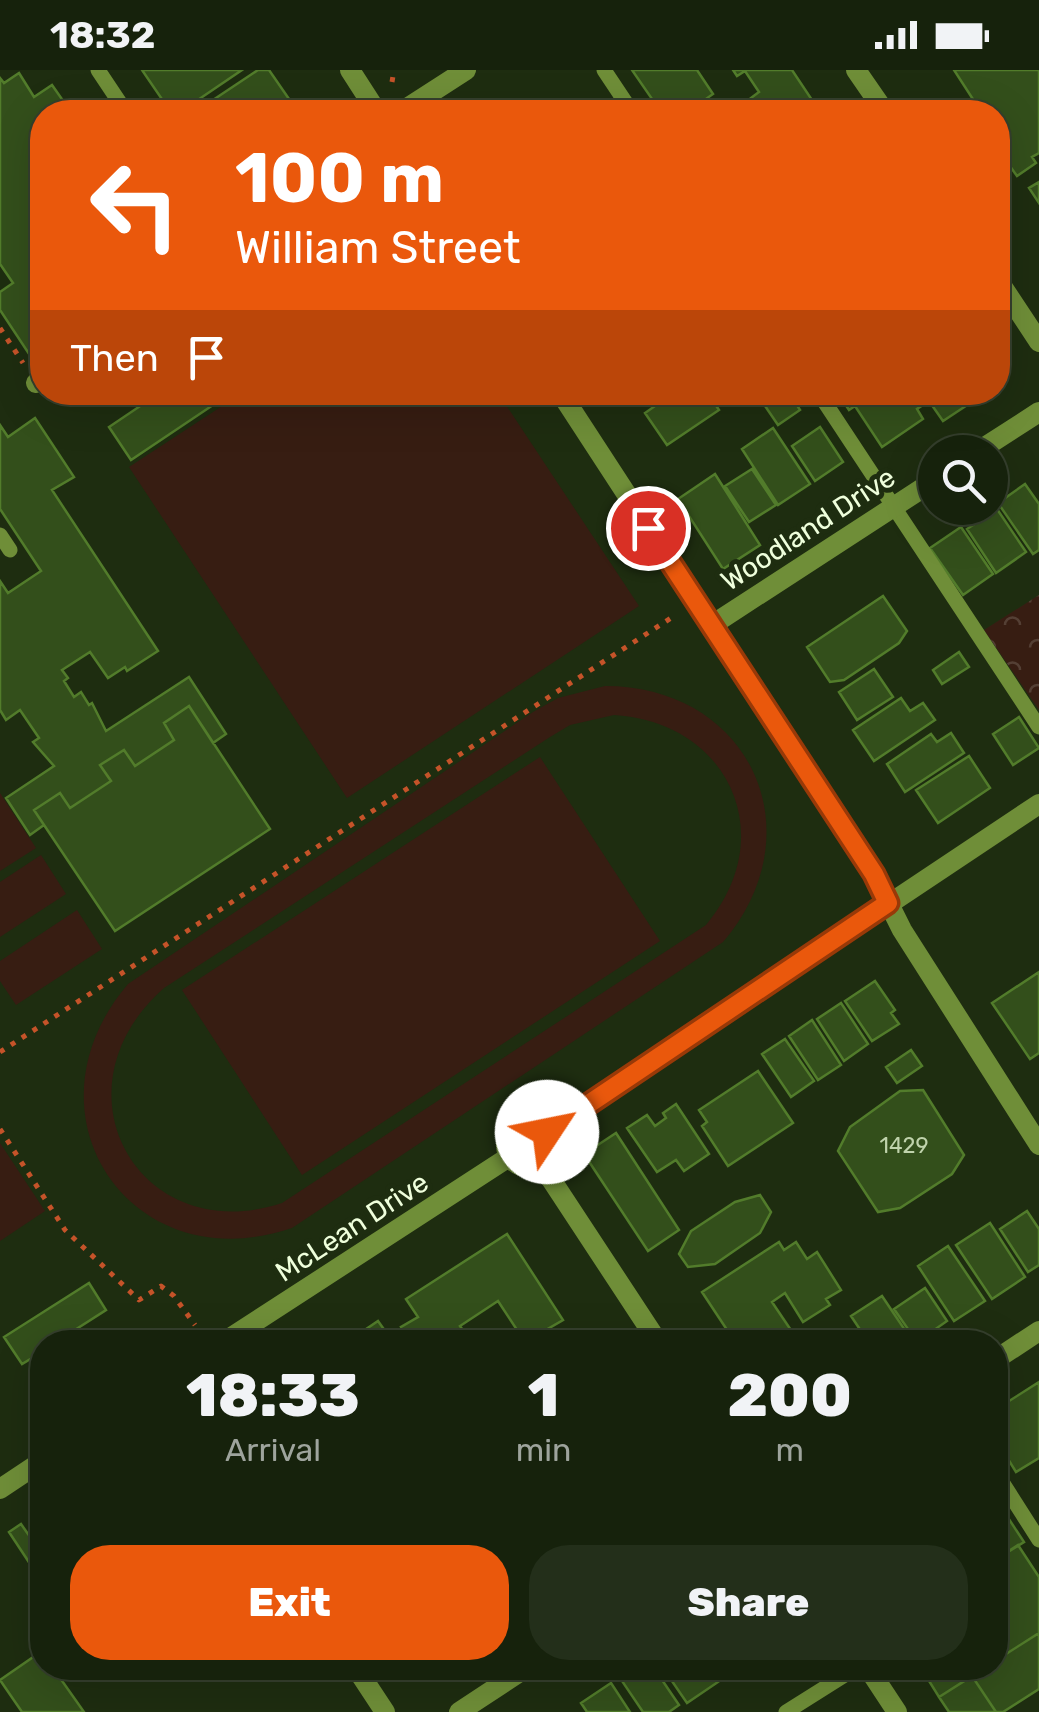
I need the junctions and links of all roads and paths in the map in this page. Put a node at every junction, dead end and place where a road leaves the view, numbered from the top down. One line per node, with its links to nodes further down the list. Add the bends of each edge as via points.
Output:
1 (98, 70): 8 (lane)
2 (350, 70): 9 (street)
3 (394, 70): 7 (path)
4 (466, 70): 10 (street)
5 (604, 70): 11 (lane)
6 (856, 70): 12 (street)
7 (392, 82)
8 (118, 100)
9 (369, 100)
10 (419, 100)
11 (624, 100)
12 (877, 100)
13 (1010, 298): 15 (street)
14 (0, 328): 16 (path)
15 (1039, 342)
16 (30, 368)
17 (568, 405): 26 (street)
18 (827, 405): 22 (lane)
19 (1039, 412): 20 (street)
20 (1003, 435)
21 (918, 491): 22 (street, Woodland Drive)
22 (894, 506): 26 (street, Woodland Drive); 27 (lane)
23 (0, 534): 24 (lane)
24 (10, 550)
25 (672, 618): 30 (path)
26 (712, 625): 29 (street)
27 (1039, 727)
28 (1039, 804): 29 (street)
29 (888, 903): 32 (street); 33 (street)
30 (1, 1050)
31 (0, 1128): 36 (path, via 86,1252 139,1300 162,1286)
32 (547, 1132): 34 (street, via 533,1123 516,1126 506,1140); 35 (street, via 550,1149)
33 (1039, 1145)
34 (510, 1157): 35 (street, via 524,1167); 37 (street, McLean Drive)
35 (541, 1164): 38 (street)
36 (195, 1325)
37 (243, 1330)
38 (650, 1330)
39 (1039, 1331): 40 (street)
40 (1008, 1351)
41 (30, 1469): 42 (street)
42 (0, 1489)
43 (1008, 1491): 44 (lane)
44 (1039, 1540)
45 (364, 1680): 49 (street)
46 (507, 1680): 50 (street)
47 (837, 1680): 51 (lane)
48 (876, 1680): 52 (street)
49 (385, 1712)
50 (458, 1712)
51 (786, 1712)
52 (897, 1712)

